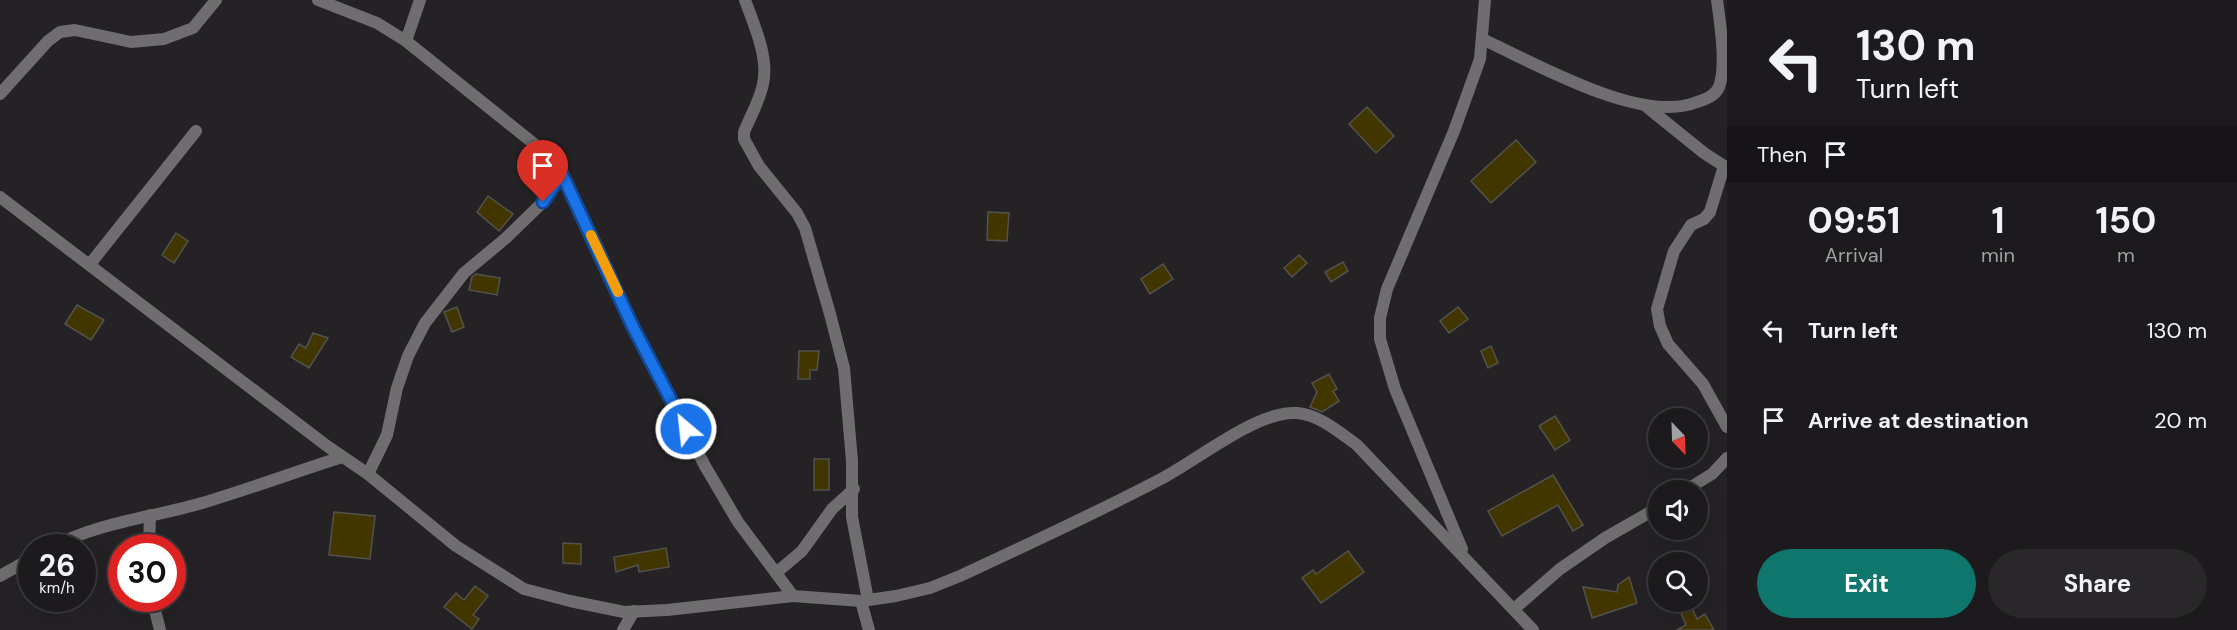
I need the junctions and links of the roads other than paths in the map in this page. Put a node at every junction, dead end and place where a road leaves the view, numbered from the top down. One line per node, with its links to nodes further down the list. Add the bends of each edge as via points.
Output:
1 (216, 0): 9 (street, via 193,28 164,39 131,42 75,30 60,32)
2 (318, 0): 8 (street, via 377,23)
3 (420, 0): 8 (street)
4 (746, 0): 21 (street, via 757,32 763,83 744,139 759,166 796,213 813,250 844,368)
5 (1485, 0): 7 (street)
6 (1717, 0): 10 (street, via 1723,40 1719,87 1711,97 1686,107)
7 (1482, 39): 10 (street, via 1604,95); 26 (street, via 1480,59 1454,131 1387,289 1380,318 1380,339 1395,390)
8 (406, 41): 13 (street, via 553,159)
9 (0, 94)
10 (1647, 107): 12 (street)
11 (196, 131): 15 (street)
12 (1726, 167): 16 (street, via 1710,212 1691,225 1674,251 1657,309 1668,344 1703,384)
13 (562, 174): 19 (street, via 543,202 465,273 425,323 408,356 387,435); 28 (street, via 633,327 705,466 738,522)
14 (0, 197): 15 (street)
15 (90, 264): 17 (street)
16 (1727, 427)
17 (342, 457): 19 (street); 23 (street, via 200,504)
18 (1727, 458): 20 (street)
19 (368, 474): 33 (street, via 456,546 524,589 570,602)
20 (1702, 480)
21 (854, 489): 28 (street, via 832,509 802,551); 31 (street, via 852,517)
22 (1648, 513): 32 (street, via 1560,569)
23 (150, 515): 24 (street); 25 (street)
24 (81, 534)
25 (149, 534)
26 (1466, 557): 31 (street, via 1358,445 1325,422 1297,413 1269,417 1158,481 960,576 930,588); 32 (street)
27 (18, 566): 29 (street)
28 (776, 573): 30 (street)
29 (0, 576)
30 (793, 596): 31 (street); 33 (street)
31 (865, 601): 37 (street)
32 (1514, 609): 38 (street)
33 (634, 611): 36 (street)
34 (156, 612): 35 (street)
35 (160, 630)
36 (623, 630)
37 (869, 630)
38 (1533, 630)

